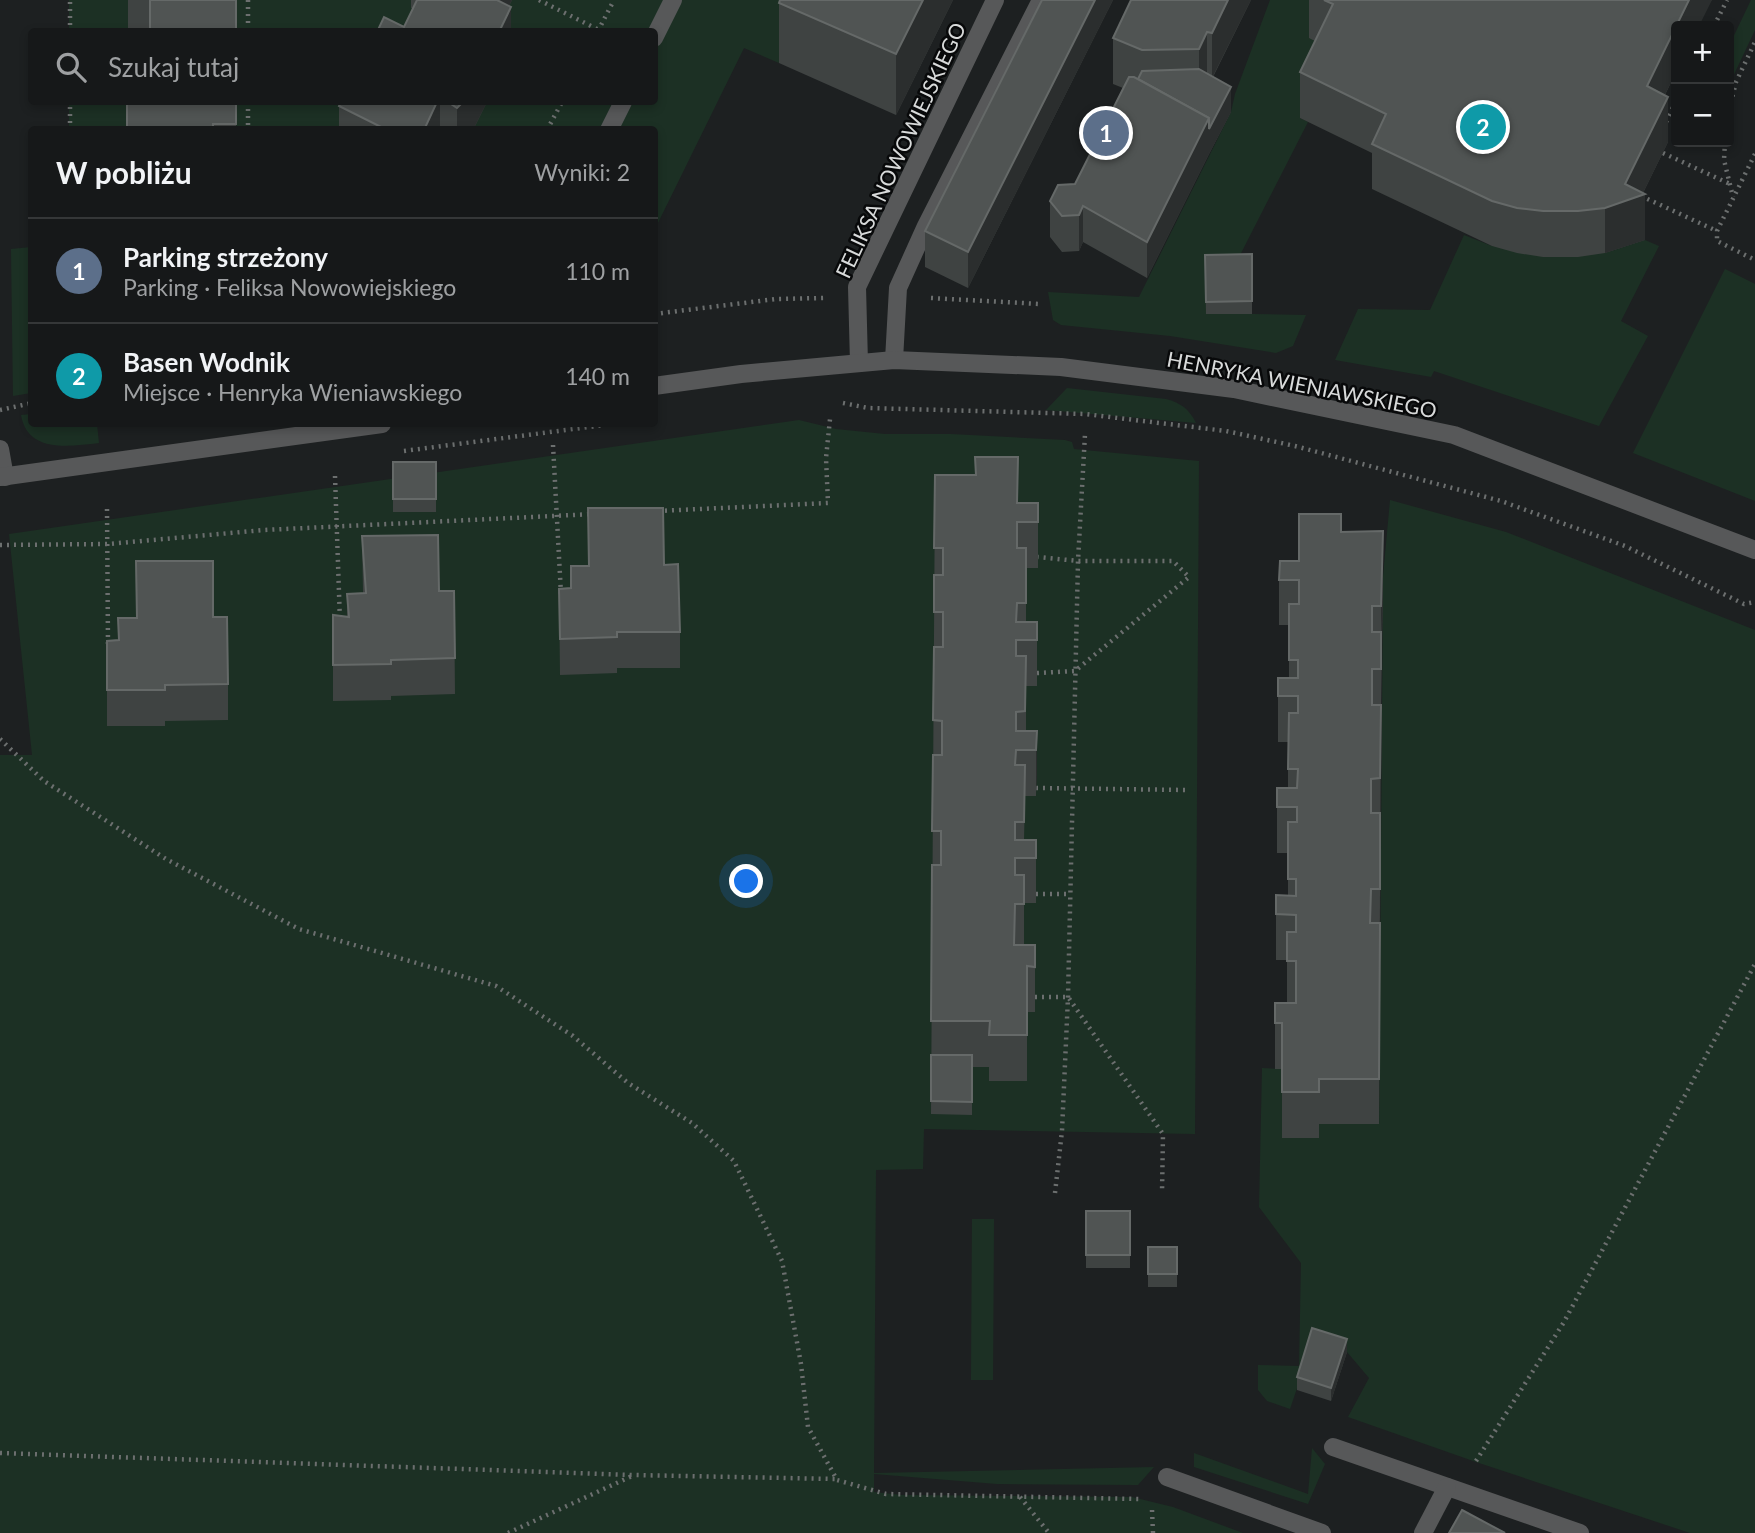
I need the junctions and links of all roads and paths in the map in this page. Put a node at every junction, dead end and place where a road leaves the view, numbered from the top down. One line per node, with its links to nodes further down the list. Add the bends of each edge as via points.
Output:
1 (70, 0): 10 (path)
2 (248, 0): 11 (path)
3 (539, 0): 12 (path)
4 (614, 0): 13 (path)
5 (673, 0): 14 (street)
6 (995, 0): 36 (street, FELIKSA NOWOWIEJSKIEGO, via 857,287)
7 (1041, 0): 35 (street, via 898,288)
8 (1727, 0): 9 (path)
9 (1716, 21)
10 (70, 28)
11 (248, 28)
12 (592, 28)
13 (600, 28)
14 (658, 30)
15 (1755, 43): 16 (path)
16 (1734, 90)
17 (70, 105): 23 (path)
18 (248, 105): 24 (path)
19 (560, 105): 25 (path)
20 (622, 105): 26 (street)
21 (1671, 111): 22 (path)
22 (1664, 125)
23 (70, 126)
24 (248, 126)
25 (549, 126)
26 (611, 126)
27 (1725, 147): 30 (path)
28 (1663, 153): 30 (path)
29 (1755, 155): 32 (path)
30 (1730, 184): 32 (path)
31 (1641, 196): 33 (path)
32 (1733, 198): 33 (path)
33 (1717, 231): 34 (path, via 1717,242)
34 (1755, 260)
35 (894, 360): 36 (street, HENRYKA WIENIAWSKIEGO); 55 (street, HENRYKA WIENIAWSKIEGO, via 1061,367 1234,389 1454,435)
36 (859, 363): 37 (street, HENRYKA WIENIAWSKIEGO)
37 (658, 385)
38 (834, 401): 59 (path, via 869,408 1085,414 1226,431 1295,446 1501,501 1625,546 1744,604)
39 (28, 404): 40 (path)
40 (0, 410)
41 (830, 419): 49 (path, via 828,503)
42 (360, 427): 47 (street)
43 (1085, 434): 57 (path)
44 (553, 445): 51 (path)
45 (0, 449): 47 (street)
46 (335, 476): 52 (path)
47 (2, 477)
48 (107, 509): 53 (path)
49 (652, 512)
50 (598, 514): 51 (path)
51 (557, 516): 52 (path); 58 (path)
52 (337, 527): 53 (path); 60 (path)
53 (108, 544): 54 (path); 61 (path)
54 (0, 545)
55 (1755, 550)
56 (1038, 557): 57 (path)
57 (1078, 561): 62 (path); 62 (path, via 1173,561 1189,577)
58 (562, 598)
59 (1755, 602)
60 (340, 625)
61 (109, 658)
62 (1075, 671): 63 (path); 66 (path)
63 (1037, 673)
64 (0, 739): 80 (path, via 44,781 166,859 299,929 496,986 573,1036 628,1083 692,1122 734,1161 782,1261 808,1427)
65 (1036, 788): 66 (path)
66 (1072, 788): 67 (path); 69 (path)
67 (1187, 790)
68 (1036, 894): 69 (path)
69 (1070, 894): 71 (path)
70 (1755, 964): 77 (path, via 1564,1322)
71 (1068, 996): 72 (path); 73 (path); 74 (path, via 1163,1134)
72 (1035, 997)
73 (1055, 1193)
74 (1162, 1193)
75 (1333, 1447): 81 (street)
76 (0, 1453): 78 (path)
77 (1476, 1462)
78 (633, 1475): 80 (path); 85 (path)
79 (1167, 1477): 88 (street)
80 (836, 1479): 82 (path, via 886,1494)
81 (1447, 1487): 89 (street); 90 (street)
82 (1019, 1496): 83 (path); 86 (path)
83 (1142, 1500)
84 (1152, 1502): 87 (path)
85 (508, 1533)
86 (1049, 1533)
87 (1153, 1533)
88 (1322, 1533)
89 (1423, 1533)
90 (1580, 1533)

